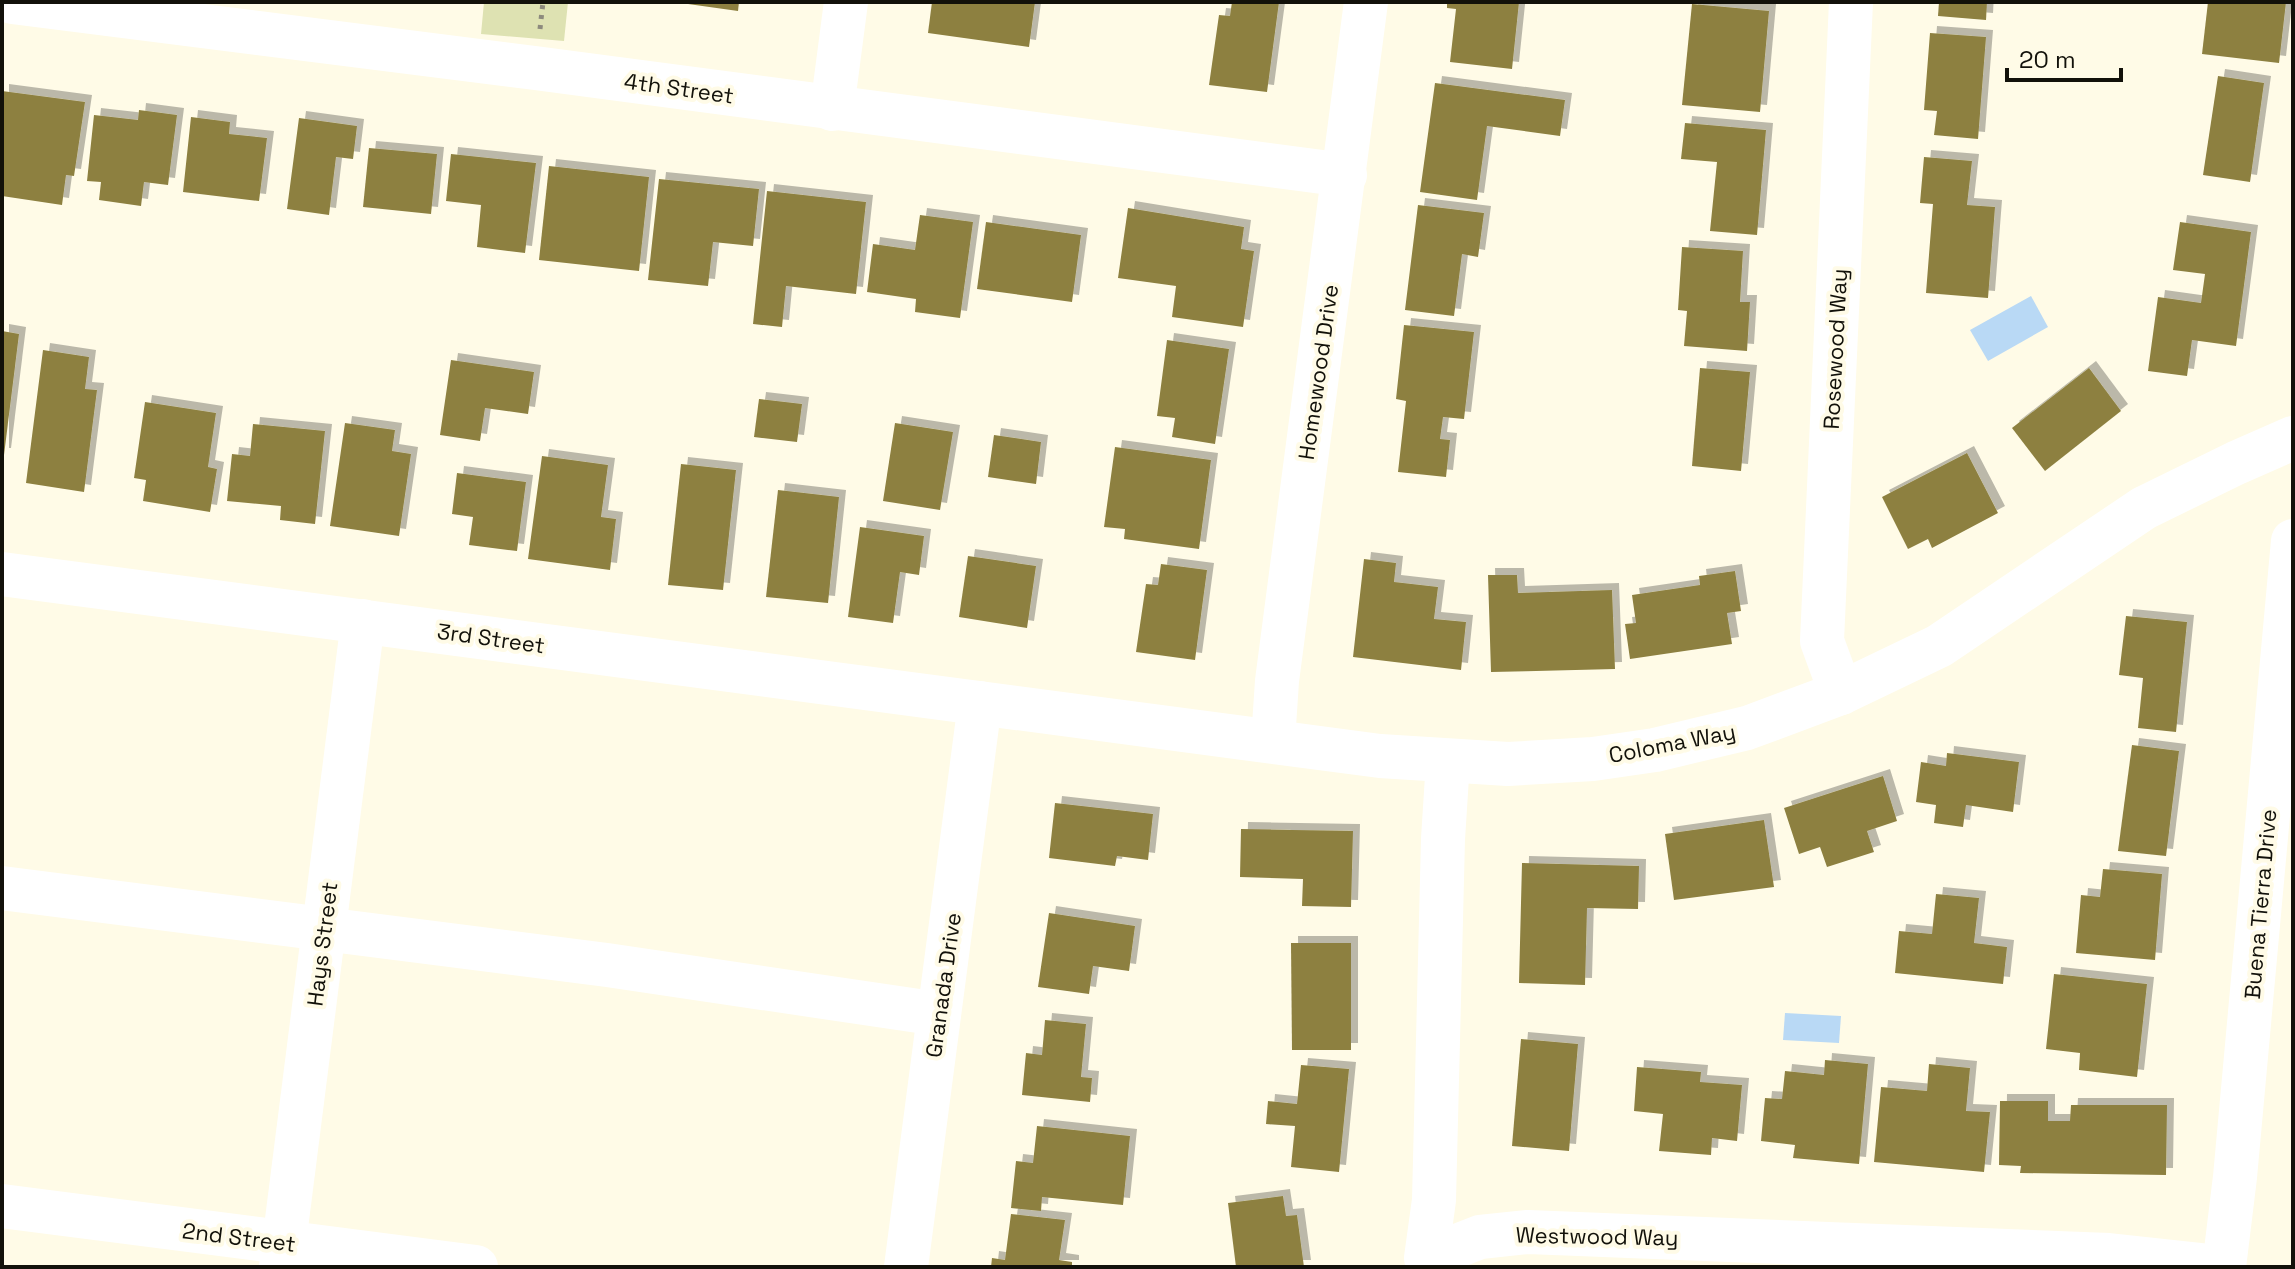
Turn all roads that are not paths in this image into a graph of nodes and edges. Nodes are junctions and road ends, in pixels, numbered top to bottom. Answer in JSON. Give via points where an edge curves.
{"nodes":[{"id":1,"x":12,"y":2,"type":"edge"},
{"id":2,"x":846,"y":2,"type":"edge"},
{"id":3,"x":1366,"y":2,"type":"edge"},
{"id":4,"x":1851,"y":2,"type":"edge"},
{"id":5,"x":832,"y":109,"type":"junction"},
{"id":6,"x":1345,"y":175,"type":"junction"},
{"id":7,"x":2293,"y":438,"type":"edge"},
{"id":8,"x":2293,"y":541,"type":"edge"},
{"id":9,"x":2,"y":574,"type":"edge"},
{"id":10,"x":363,"y":621,"type":"junction"},
{"id":11,"x":1841,"y":693,"type":"junction"},
{"id":12,"x":980,"y":703,"type":"junction"},
{"id":13,"x":1273,"y":741,"type":"junction"},
{"id":14,"x":1448,"y":761,"type":"junction"},
{"id":15,"x":2,"y":888,"type":"edge"},
{"id":16,"x":324,"y":929,"type":"junction"},
{"id":17,"x":939,"y":1014,"type":"junction"},
{"id":18,"x":2,"y":1206,"type":"edge"},
{"id":19,"x":283,"y":1255,"type":"edge"},
{"id":20,"x":476,"y":1267,"type":"edge"},
{"id":21,"x":906,"y":1267,"type":"edge"},
{"id":22,"x":2222,"y":1267,"type":"edge"}],
"edges":[{"from":1,"to":5,"type":"street","name":"4th Street"},
{"from":2,"to":5,"type":"street"},
{"from":3,"to":6,"type":"street","name":"Homewood Drive"},
{"from":4,"to":11,"type":"street","name":"Rosewood Way","via":[[1822,641]]},
{"from":5,"to":6,"type":"street","name":"4th Street"},
{"from":6,"to":13,"type":"street","name":"Homewood Drive"},
{"from":7,"to":11,"type":"street","name":"Coloma Way","via":[[2144,508],[1939,646]]},
{"from":8,"to":22,"type":"street","name":"Buena Tierra Drive","via":[[2237,1161]]},
{"from":9,"to":10,"type":"street","name":"3rd Street"},
{"from":10,"to":12,"type":"street","name":"3rd Street"},
{"from":10,"to":16,"type":"street","name":"Hays Street"},
{"from":11,"to":14,"type":"street","name":"Coloma Way","via":[[1747,728],[1655,750],[1508,764]]},
{"from":12,"to":13,"type":"street","name":"Coloma Way"},
{"from":12,"to":17,"type":"street","name":"Granada Drive"},
{"from":13,"to":14,"type":"street","name":"Coloma Way"},
{"from":14,"to":22,"type":"street","name":"Westwood Way","via":[[1434,1200],[1426,1258],[1480,1237],[1528,1232],[2109,1255]]},
{"from":15,"to":16,"type":"street"},
{"from":16,"to":17,"type":"street"},
{"from":16,"to":19,"type":"street","name":"Hays Street"},
{"from":17,"to":21,"type":"street","name":"Granada Drive"},
{"from":18,"to":19,"type":"street","name":"2nd Street"},
{"from":19,"to":20,"type":"street","name":"2nd Street"}]}
